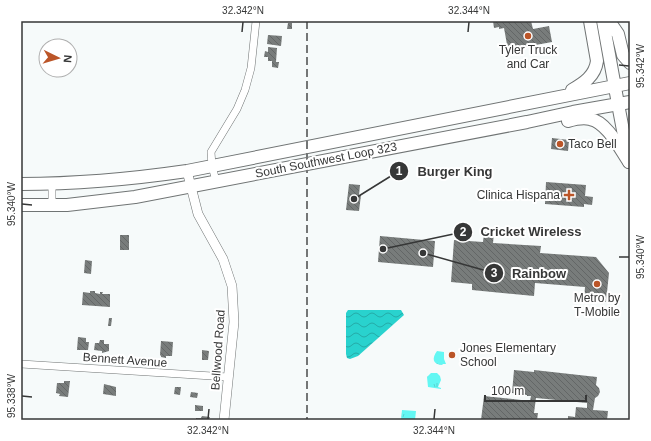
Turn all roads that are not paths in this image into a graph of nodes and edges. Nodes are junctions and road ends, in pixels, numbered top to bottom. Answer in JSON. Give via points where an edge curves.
{"nodes":[{"id":1,"x":256,"y":21,"type":"edge"},
{"id":2,"x":590,"y":21,"type":"edge"},
{"id":3,"x":603,"y":21,"type":"edge"},
{"id":4,"x":609,"y":21,"type":"edge"},
{"id":5,"x":630,"y":63,"type":"edge"},
{"id":6,"x":630,"y":83,"type":"edge"},
{"id":7,"x":614,"y":86,"type":"junction"},
{"id":8,"x":564,"y":95,"type":"junction"},
{"id":9,"x":624,"y":103,"type":"edge"},
{"id":10,"x":527,"y":122,"type":"junction"},
{"id":11,"x":630,"y":164,"type":"edge"},
{"id":12,"x":212,"y":166,"type":"junction"},
{"id":13,"x":187,"y":170,"type":"junction"},
{"id":14,"x":216,"y":181,"type":"junction"},
{"id":15,"x":21,"y":184,"type":"edge"},
{"id":16,"x":52,"y":184,"type":"junction"},
{"id":17,"x":190,"y":186,"type":"junction"},
{"id":18,"x":21,"y":205,"type":"edge"},
{"id":19,"x":52,"y":205,"type":"junction"},
{"id":20,"x":21,"y":364,"type":"edge"},
{"id":21,"x":228,"y":377,"type":"junction"},
{"id":22,"x":224,"y":420,"type":"edge"}],
"edges":[{"from":1,"to":12,"type":"street","via":[[248,79],[237,109],[213,148],[210,157]]},
{"from":2,"to":8,"type":"main road","via":[[596,67],[587,81]]},
{"from":3,"to":7,"type":"main road"},
{"from":4,"to":5,"type":"main road","via":[[618,34],[623,55]]},
{"from":6,"to":7,"type":"main road","name":"South Southwest Loop 323"},
{"from":7,"to":8,"type":"main road","name":"South Southwest Loop 323"},
{"from":7,"to":9,"type":"main road"},
{"from":8,"to":12,"type":"main road","name":"South Southwest Loop 323"},
{"from":9,"to":10,"type":"main road","name":"South Southwest Loop 323"},
{"from":9,"to":11,"type":"main road"},
{"from":10,"to":11,"type":"main road","via":[[544,125],[592,119],[608,131]]},
{"from":10,"to":14,"type":"main road","name":"South Southwest Loop 323"},
{"from":12,"to":13,"type":"main road","name":"South Southwest Loop 323"},
{"from":12,"to":14,"type":"street"},
{"from":13,"to":16,"type":"main road","name":"South Southwest Loop 323","via":[[124,179]]},
{"from":13,"to":17,"type":"street","name":"Bellwood Road"},
{"from":14,"to":17,"type":"main road","name":"South Southwest Loop 323"},
{"from":15,"to":16,"type":"main road","name":"South Southwest Loop 323"},
{"from":16,"to":19,"type":"street"},
{"from":17,"to":19,"type":"main road","name":"South Southwest Loop 323","via":[[135,197]]},
{"from":17,"to":21,"type":"street","name":"Bellwood Road","via":[[198,214],[223,259],[232,286],[234,312]]},
{"from":18,"to":19,"type":"main road","name":"South Southwest Loop 323"},
{"from":20,"to":21,"type":"street","name":"Bennett Avenue"},
{"from":21,"to":22,"type":"street","name":"Bellwood Road"}]}
